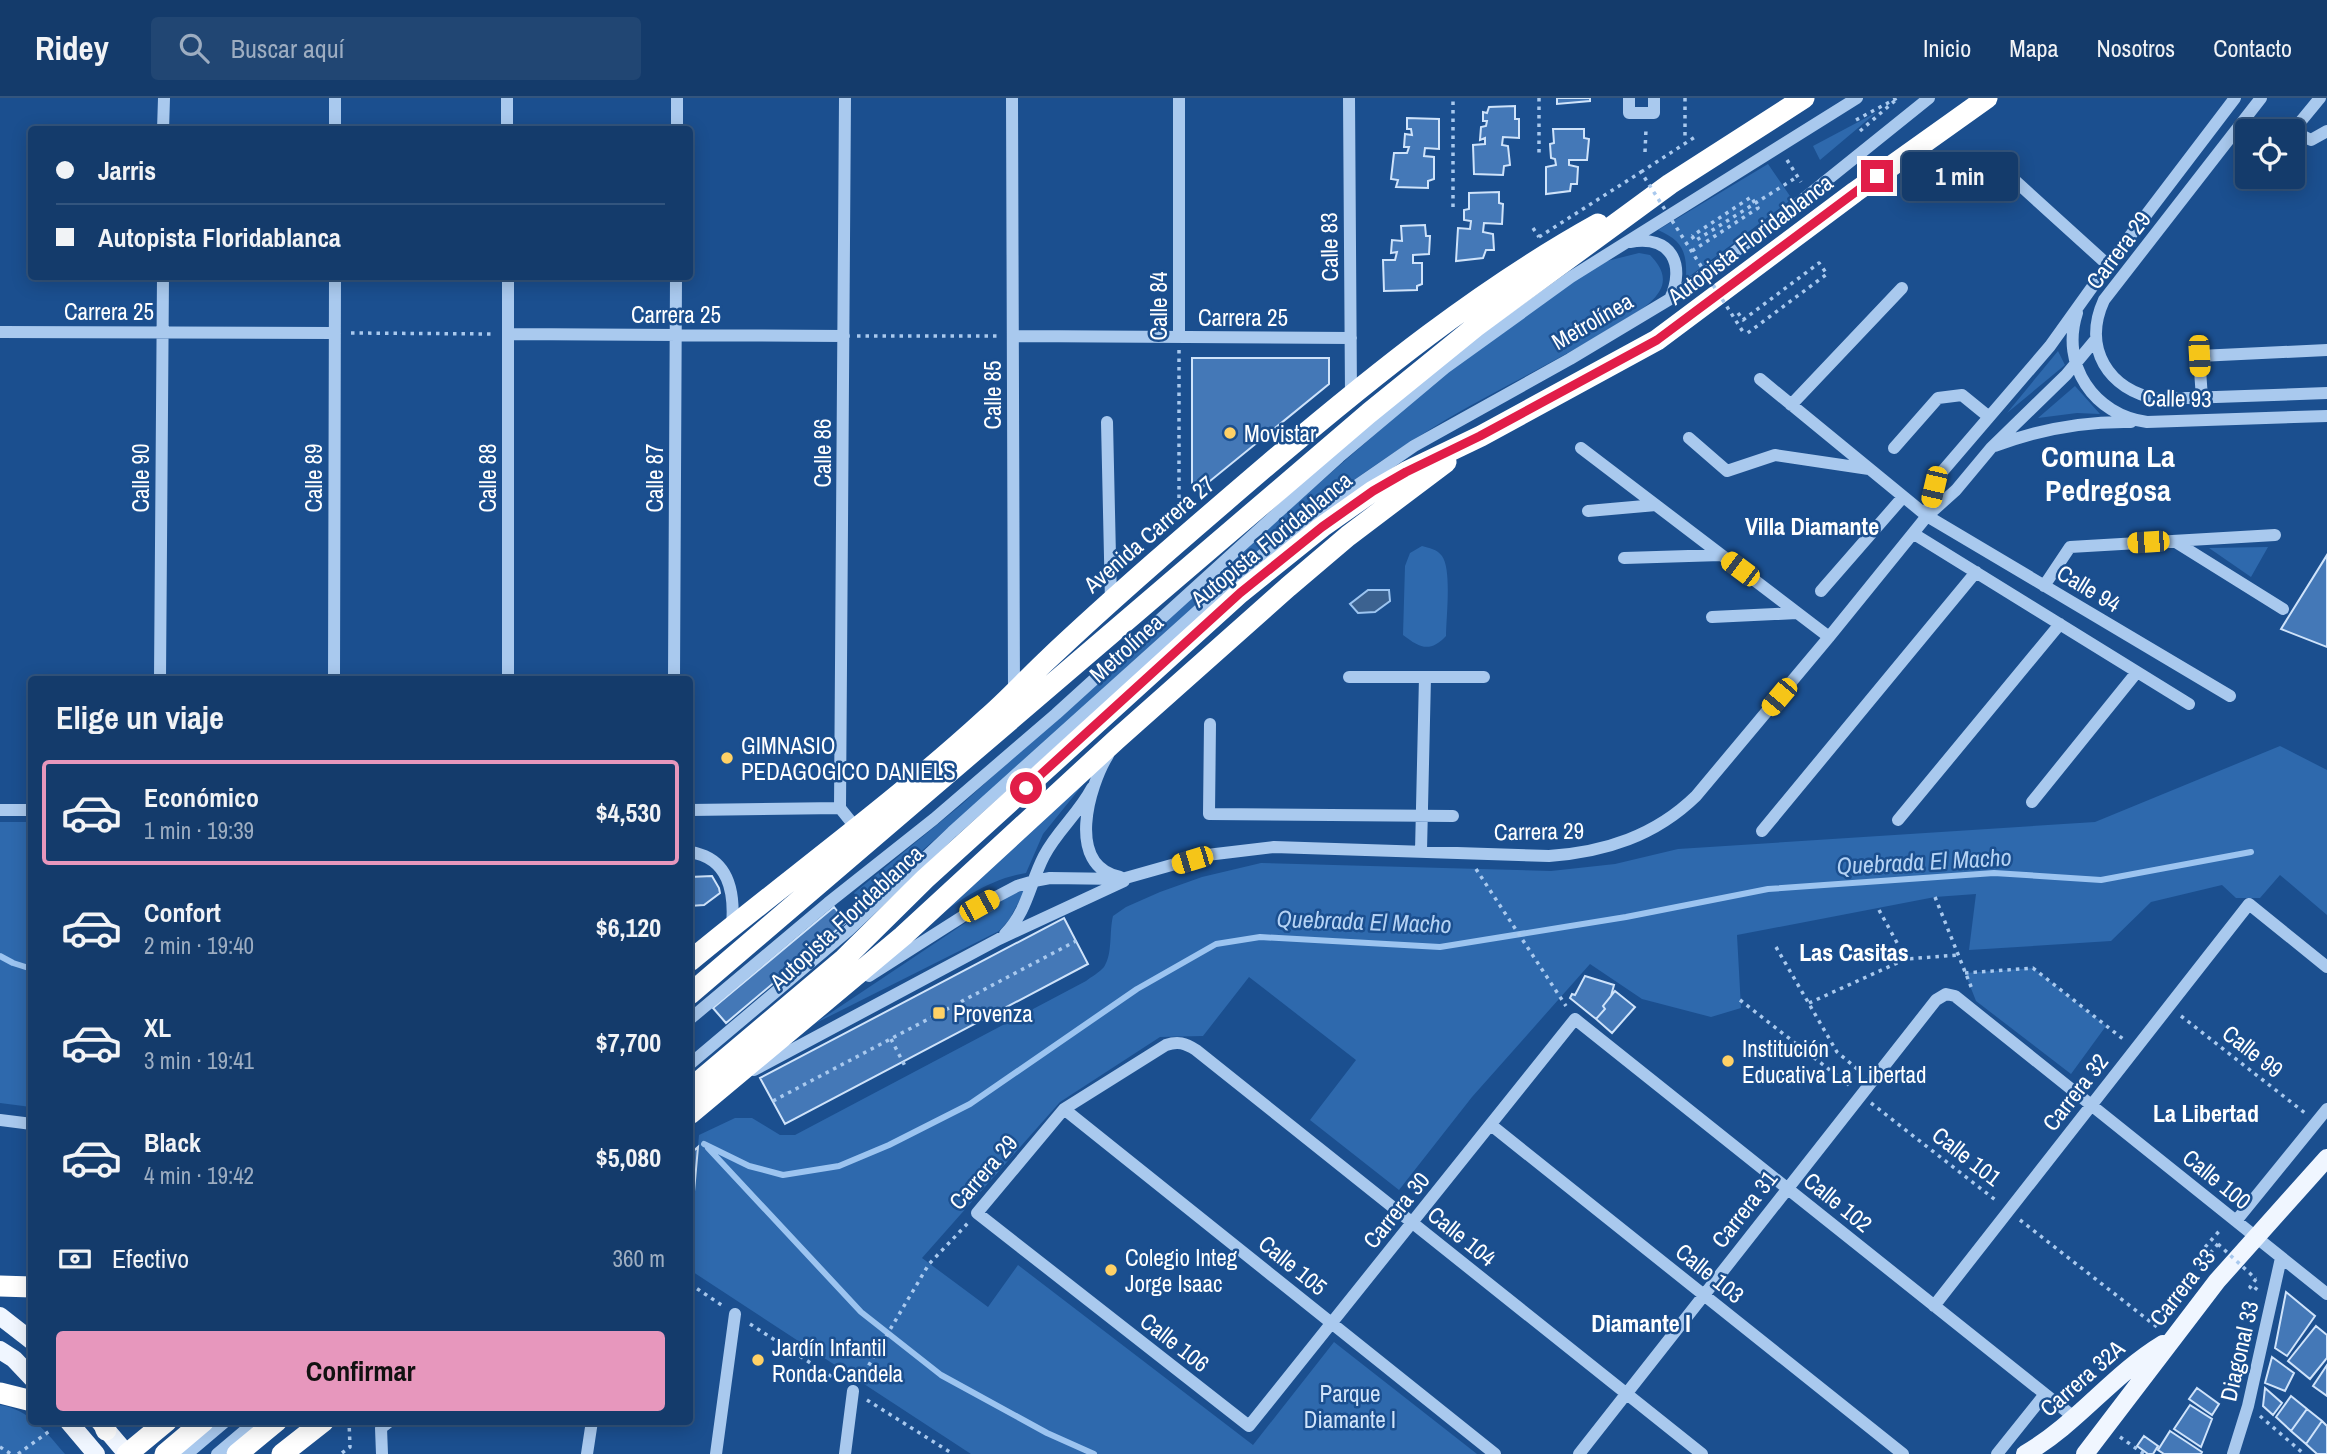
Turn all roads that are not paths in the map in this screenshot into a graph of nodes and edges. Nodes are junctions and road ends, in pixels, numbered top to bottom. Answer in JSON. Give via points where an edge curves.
{"nodes":[{"id":1,"x":164,"y":98,"type":"edge"},
{"id":2,"x":335,"y":98,"type":"edge"},
{"id":3,"x":508,"y":98,"type":"edge"},
{"id":4,"x":677,"y":98,"type":"edge"},
{"id":5,"x":845,"y":98,"type":"edge"},
{"id":6,"x":1012,"y":98,"type":"edge"},
{"id":7,"x":1179,"y":98,"type":"edge"},
{"id":8,"x":1349,"y":98,"type":"edge"},
{"id":9,"x":1629,"y":98,"type":"edge"},
{"id":10,"x":1654,"y":98,"type":"edge"},
{"id":11,"x":1804,"y":98,"type":"edge"},
{"id":12,"x":1857,"y":98,"type":"edge"},
{"id":13,"x":1929,"y":98,"type":"edge"},
{"id":14,"x":1987,"y":98,"type":"edge"},
{"id":15,"x":2235,"y":98,"type":"edge"},
{"id":16,"x":2261,"y":98,"type":"edge"},
{"id":17,"x":2320,"y":98,"type":"edge"},
{"id":18,"x":2303,"y":119,"type":"edge"},
{"id":19,"x":163,"y":126,"type":"edge"},
{"id":20,"x":335,"y":126,"type":"edge"},
{"id":21,"x":508,"y":126,"type":"edge"},
{"id":22,"x":677,"y":126,"type":"edge"},
{"id":23,"x":2327,"y":131,"type":"edge"},
{"id":24,"x":2305,"y":137,"type":"edge"},
{"id":25,"x":1989,"y":157,"type":"dead end"},
{"id":26,"x":1670,"y":184,"type":"junction"},
{"id":27,"x":1627,"y":243,"type":"junction"},
{"id":28,"x":2108,"y":265,"type":"junction"},
{"id":29,"x":163,"y":280,"type":"edge"},
{"id":30,"x":335,"y":280,"type":"edge"},
{"id":31,"x":508,"y":280,"type":"edge"},
{"id":32,"x":676,"y":280,"type":"edge"},
{"id":33,"x":1902,"y":288,"type":"dead end"},
{"id":34,"x":1670,"y":299,"type":"junction"},
{"id":35,"x":2083,"y":300,"type":"junction"},
{"id":36,"x":0,"y":332,"type":"edge"},
{"id":37,"x":162,"y":332,"type":"junction"},
{"id":38,"x":335,"y":333,"type":"junction"},
{"id":39,"x":508,"y":334,"type":"junction"},
{"id":40,"x":676,"y":335,"type":"junction"},
{"id":41,"x":844,"y":336,"type":"junction"},
{"id":42,"x":1013,"y":336,"type":"junction"},
{"id":43,"x":1179,"y":337,"type":"junction"},
{"id":44,"x":1351,"y":338,"type":"junction"},
{"id":45,"x":2096,"y":339,"type":"junction"},
{"id":46,"x":2327,"y":350,"type":"edge"},
{"id":47,"x":2076,"y":363,"type":"junction"},
{"id":48,"x":1760,"y":379,"type":"dead end"},
{"id":49,"x":2327,"y":393,"type":"edge"},
{"id":50,"x":1351,"y":395,"type":"junction"},
{"id":51,"x":2202,"y":398,"type":"junction"},
{"id":52,"x":1791,"y":405,"type":"junction"},
{"id":53,"x":1989,"y":416,"type":"junction"},
{"id":54,"x":2327,"y":416,"type":"edge"},
{"id":55,"x":1107,"y":422,"type":"dead end"},
{"id":56,"x":2147,"y":422,"type":"junction"},
{"id":57,"x":1480,"y":436,"type":"junction"},
{"id":58,"x":1689,"y":438,"type":"dead end"},
{"id":59,"x":1581,"y":448,"type":"dead end"},
{"id":60,"x":1894,"y":448,"type":"dead end"},
{"id":61,"x":1991,"y":448,"type":"junction"},
{"id":62,"x":1870,"y":469,"type":"junction"},
{"id":63,"x":1903,"y":497,"type":"junction"},
{"id":64,"x":1656,"y":505,"type":"junction"},
{"id":65,"x":1588,"y":511,"type":"dead end"},
{"id":66,"x":1927,"y":516,"type":"junction"},
{"id":67,"x":1914,"y":534,"type":"junction"},
{"id":68,"x":2275,"y":535,"type":"dead end"},
{"id":69,"x":2174,"y":541,"type":"junction"},
{"id":70,"x":1721,"y":555,"type":"junction"},
{"id":71,"x":1624,"y":558,"type":"dead end"},
{"id":72,"x":1976,"y":572,"type":"junction"},
{"id":73,"x":2044,"y":586,"type":"junction"},
{"id":74,"x":1821,"y":591,"type":"dead end"},
{"id":75,"x":1111,"y":603,"type":"junction"},
{"id":76,"x":2283,"y":608,"type":"dead end"},
{"id":77,"x":1797,"y":613,"type":"junction"},
{"id":78,"x":1712,"y":617,"type":"dead end"},
{"id":79,"x":2060,"y":624,"type":"junction"},
{"id":80,"x":1829,"y":637,"type":"junction"},
{"id":81,"x":2137,"y":672,"type":"junction"},
{"id":82,"x":160,"y":676,"type":"edge"},
{"id":83,"x":334,"y":676,"type":"edge"},
{"id":84,"x":508,"y":676,"type":"edge"},
{"id":85,"x":674,"y":676,"type":"edge"},
{"id":86,"x":1349,"y":677,"type":"dead end"},
{"id":87,"x":1425,"y":677,"type":"junction"},
{"id":88,"x":1484,"y":677,"type":"dead end"},
{"id":89,"x":1014,"y":693,"type":"junction"},
{"id":90,"x":2230,"y":696,"type":"dead end"},
{"id":91,"x":2189,"y":704,"type":"dead end"},
{"id":92,"x":1210,"y":724,"type":"dead end"},
{"id":93,"x":1117,"y":739,"type":"junction"},
{"id":94,"x":1092,"y":789,"type":"junction"},
{"id":95,"x":2032,"y":802,"type":"dead end"},
{"id":96,"x":840,"y":808,"type":"junction"},
{"id":97,"x":0,"y":810,"type":"edge"},
{"id":98,"x":28,"y":810,"type":"edge"},
{"id":99,"x":693,"y":810,"type":"edge"},
{"id":100,"x":1422,"y":816,"type":"junction"},
{"id":101,"x":1452,"y":816,"type":"dead end"},
{"id":102,"x":1898,"y":820,"type":"dead end"},
{"id":103,"x":856,"y":828,"type":"junction"},
{"id":104,"x":1762,"y":831,"type":"dead end"},
{"id":105,"x":1421,"y":851,"type":"junction"},
{"id":106,"x":693,"y":853,"type":"edge"},
{"id":107,"x":1134,"y":877,"type":"junction"},
{"id":108,"x":1034,"y":881,"type":"junction"},
{"id":109,"x":732,"y":926,"type":"junction"},
{"id":110,"x":999,"y":939,"type":"junction"},
{"id":111,"x":693,"y":958,"type":"edge"},
{"id":112,"x":2327,"y":968,"type":"edge"},
{"id":113,"x":693,"y":990,"type":"edge"},
{"id":114,"x":1946,"y":994,"type":"joint"},
{"id":115,"x":812,"y":1011,"type":"junction"},
{"id":116,"x":693,"y":1016,"type":"edge"},
{"id":117,"x":1575,"y":1019,"type":"joint"},
{"id":118,"x":1196,"y":1050,"type":"joint"},
{"id":119,"x":693,"y":1061,"type":"edge"},
{"id":120,"x":693,"y":1086,"type":"edge"},
{"id":121,"x":718,"y":1089,"type":"junction"},
{"id":122,"x":2091,"y":1105,"type":"junction"},
{"id":123,"x":1064,"y":1109,"type":"junction"},
{"id":124,"x":2327,"y":1110,"type":"edge"},
{"id":125,"x":693,"y":1111,"type":"edge"},
{"id":126,"x":0,"y":1120,"type":"edge"},
{"id":127,"x":28,"y":1124,"type":"edge"},
{"id":128,"x":1491,"y":1125,"type":"junction"},
{"id":129,"x":2327,"y":1158,"type":"edge"},
{"id":130,"x":1787,"y":1188,"type":"junction"},
{"id":131,"x":977,"y":1213,"type":"joint"},
{"id":132,"x":2236,"y":1221,"type":"junction"},
{"id":133,"x":1412,"y":1223,"type":"junction"},
{"id":134,"x":2256,"y":1236,"type":"junction"},
{"id":135,"x":2281,"y":1258,"type":"junction"},
{"id":136,"x":0,"y":1286,"type":"edge"},
{"id":137,"x":28,"y":1287,"type":"edge"},
{"id":138,"x":2327,"y":1294,"type":"edge"},
{"id":139,"x":1703,"y":1295,"type":"junction"},
{"id":140,"x":1934,"y":1306,"type":"junction"},
{"id":141,"x":735,"y":1314,"type":"road end"},
{"id":142,"x":0,"y":1316,"type":"edge"},
{"id":143,"x":1332,"y":1323,"type":"junction"},
{"id":144,"x":28,"y":1338,"type":"edge"},
{"id":145,"x":2172,"y":1339,"type":"junction"},
{"id":146,"x":0,"y":1350,"type":"edge"},
{"id":147,"x":28,"y":1374,"type":"edge"},
{"id":148,"x":853,"y":1391,"type":"road end"},
{"id":149,"x":0,"y":1393,"type":"edge"},
{"id":150,"x":1626,"y":1394,"type":"junction"},
{"id":151,"x":2045,"y":1395,"type":"junction"},
{"id":152,"x":28,"y":1400,"type":"edge"},
{"id":153,"x":2075,"y":1418,"type":"junction"},
{"id":154,"x":71,"y":1425,"type":"edge"},
{"id":155,"x":104,"y":1425,"type":"edge"},
{"id":156,"x":162,"y":1425,"type":"edge"},
{"id":157,"x":199,"y":1425,"type":"edge"},
{"id":158,"x":221,"y":1425,"type":"edge"},
{"id":159,"x":251,"y":1425,"type":"edge"},
{"id":160,"x":272,"y":1425,"type":"edge"},
{"id":161,"x":319,"y":1425,"type":"edge"},
{"id":162,"x":386,"y":1425,"type":"edge"},
{"id":163,"x":591,"y":1425,"type":"edge"},
{"id":164,"x":1249,"y":1426,"type":"joint"},
{"id":165,"x":93,"y":1450,"type":"edge"},
{"id":166,"x":127,"y":1454,"type":"edge"},
{"id":167,"x":164,"y":1454,"type":"edge"},
{"id":168,"x":187,"y":1454,"type":"edge"},
{"id":169,"x":217,"y":1454,"type":"edge"},
{"id":170,"x":237,"y":1454,"type":"edge"},
{"id":171,"x":282,"y":1454,"type":"edge"},
{"id":172,"x":382,"y":1454,"type":"edge"},
{"id":173,"x":587,"y":1454,"type":"edge"},
{"id":174,"x":716,"y":1454,"type":"edge"},
{"id":175,"x":845,"y":1454,"type":"edge"},
{"id":176,"x":1495,"y":1454,"type":"edge"},
{"id":177,"x":1579,"y":1454,"type":"edge"},
{"id":178,"x":1702,"y":1454,"type":"edge"},
{"id":179,"x":1903,"y":1454,"type":"edge"},
{"id":180,"x":1997,"y":1454,"type":"edge"},
{"id":181,"x":2025,"y":1454,"type":"edge"},
{"id":182,"x":2085,"y":1454,"type":"edge"},
{"id":183,"x":2233,"y":1454,"type":"edge"}],
"edges":[{"from":1,"to":19,"type":"street"},
{"from":2,"to":20,"type":"street"},
{"from":3,"to":21,"type":"street"},
{"from":4,"to":22,"type":"street"},
{"from":5,"to":41,"type":"street","name":"Calle 86"},
{"from":6,"to":42,"type":"street","name":"Calle 85"},
{"from":7,"to":43,"type":"street","name":"Calle 84"},
{"from":8,"to":44,"type":"street","name":"Calle 83"},
{"from":9,"to":10,"type":"street","via":[[1629,113],[1654,113]]},
{"from":11,"to":26,"type":"highway","name":"Autopista Floridablanca"},
{"from":12,"to":27,"type":"street","name":"Metrolínea"},
{"from":13,"to":34,"type":"street","name":"Metrolínea","via":[[1770,226]]},
{"from":14,"to":57,"type":"highway","name":"Autopista Floridablanca","via":[[1672,330]]},
{"from":15,"to":28,"type":"street","name":"Carrera 29"},
{"from":16,"to":45,"type":"street","name":"Carrera 29","via":[[2104,300]]},
{"from":17,"to":18,"type":"street"},
{"from":23,"to":24,"type":"street","via":[[2311,140]]},
{"from":25,"to":28,"type":"street"},
{"from":26,"to":50,"type":"highway","name":"Avenida Carrera 27","via":[[1503,279]]},
{"from":26,"to":113,"type":"highway","name":"Autopista Floridablanca","via":[[1475,327],[1369,413]]},
{"from":27,"to":34,"type":"street","via":[[1653,241],[1671,253],[1678,275]]},
{"from":27,"to":116,"type":"street","name":"Metrolínea","via":[[1519,312],[1381,420],[944,811]]},
{"from":28,"to":35,"type":"street","name":"Carrera 29"},
{"from":29,"to":37,"type":"street","name":"Calle 90"},
{"from":30,"to":38,"type":"street","name":"Calle 89"},
{"from":31,"to":39,"type":"street","name":"Calle 88"},
{"from":32,"to":40,"type":"street","name":"Calle 87"},
{"from":33,"to":52,"type":"street"},
{"from":34,"to":119,"type":"street","name":"Metrolínea","via":[[1414,446],[1298,526],[952,832],[849,930]]},
{"from":35,"to":47,"type":"street","name":"Calle 93","via":[[2073,331]]},
{"from":35,"to":53,"type":"street","name":"Carrera 29"},
{"from":36,"to":37,"type":"street","name":"Carrera 25"},
{"from":37,"to":38,"type":"street","name":"Carrera 25"},
{"from":37,"to":82,"type":"street","name":"Calle 90"},
{"from":38,"to":83,"type":"street","name":"Calle 89"},
{"from":39,"to":40,"type":"street","name":"Carrera 25"},
{"from":39,"to":84,"type":"street","name":"Calle 88"},
{"from":40,"to":41,"type":"street","name":"Carrera 25"},
{"from":40,"to":85,"type":"street","name":"Calle 87"},
{"from":41,"to":96,"type":"street","name":"Calle 86"},
{"from":42,"to":43,"type":"street","name":"Carrera 25"},
{"from":42,"to":89,"type":"street","name":"Calle 85"},
{"from":43,"to":44,"type":"street","name":"Carrera 25"},
{"from":44,"to":50,"type":"street","name":"Calle 83"},
{"from":45,"to":47,"type":"street","name":"Carrera 29"},
{"from":45,"to":51,"type":"street","name":"Calle 93","via":[[2107,369],[2130,390],[2158,398]]},
{"from":46,"to":51,"type":"street","via":[[2199,356]]},
{"from":47,"to":56,"type":"street","name":"Calle 93","via":[[2086,386],[2102,404]]},
{"from":47,"to":61,"type":"street","name":"Carrera 29"},
{"from":48,"to":52,"type":"street","name":"Calle 94"},
{"from":49,"to":51,"type":"street","name":"Calle 93"},
{"from":50,"to":75,"type":"highway","name":"Avenida Carrera 27"},
{"from":52,"to":62,"type":"street","name":"Calle 94"},
{"from":53,"to":60,"type":"street","via":[[1962,395],[1938,398]]},
{"from":53,"to":66,"type":"street","name":"Carrera 29","via":[[1941,473]]},
{"from":54,"to":56,"type":"street","name":"Calle 93"},
{"from":55,"to":75,"type":"street"},
{"from":56,"to":61,"type":"street","via":[[2064,425]]},
{"from":57,"to":93,"type":"highway","via":[[1322,558]]},
{"from":57,"to":120,"type":"highway","name":"Autopista Floridablanca","via":[[1373,491],[1264,573],[925,879],[854,950]]},
{"from":58,"to":62,"type":"street","via":[[1727,471],[1775,454]]},
{"from":59,"to":64,"type":"street"},
{"from":61,"to":66,"type":"street","name":"Carrera 29"},
{"from":62,"to":63,"type":"street","name":"Calle 94"},
{"from":63,"to":66,"type":"street","name":"Calle 94"},
{"from":63,"to":74,"type":"street"},
{"from":64,"to":65,"type":"street"},
{"from":64,"to":70,"type":"street"},
{"from":66,"to":67,"type":"street","name":"Carrera 29"},
{"from":66,"to":73,"type":"street","name":"Calle 94"},
{"from":67,"to":72,"type":"street"},
{"from":67,"to":80,"type":"street","name":"Carrera 29"},
{"from":68,"to":69,"type":"street"},
{"from":69,"to":73,"type":"street","via":[[2070,547]]},
{"from":69,"to":76,"type":"street"},
{"from":70,"to":71,"type":"street"},
{"from":70,"to":77,"type":"street"},
{"from":72,"to":79,"type":"street"},
{"from":72,"to":104,"type":"street"},
{"from":73,"to":90,"type":"street","name":"Calle 94"},
{"from":75,"to":89,"type":"highway","name":"Avenida Carrera 27"},
{"from":77,"to":78,"type":"street"},
{"from":77,"to":80,"type":"street"},
{"from":79,"to":81,"type":"street"},
{"from":79,"to":102,"type":"street"},
{"from":80,"to":105,"type":"street","name":"Carrera 29","via":[[1696,796],[1662,824],[1617,845],[1574,854]]},
{"from":81,"to":91,"type":"street"},
{"from":81,"to":95,"type":"street"},
{"from":86,"to":87,"type":"street"},
{"from":87,"to":88,"type":"street"},
{"from":87,"to":100,"type":"street"},
{"from":89,"to":103,"type":"highway","name":"Avenida Carrera 27"},
{"from":92,"to":100,"type":"street","via":[[1209,814]]},
{"from":93,"to":94,"type":"street"},
{"from":93,"to":115,"type":"highway","via":[[903,936]]},
{"from":94,"to":107,"type":"street","via":[[1086,826],[1096,862],[1111,875]]},
{"from":94,"to":108,"type":"street","via":[[1049,847]]},
{"from":96,"to":99,"type":"street"},
{"from":96,"to":103,"type":"street"},
{"from":97,"to":98,"type":"street"},
{"from":100,"to":101,"type":"street"},
{"from":100,"to":105,"type":"street"},
{"from":103,"to":109,"type":"highway","name":"Avenida Carrera 27"},
{"from":105,"to":107,"type":"street","name":"Carrera 29","via":[[1259,847],[1207,855]]},
{"from":106,"to":109,"type":"street","via":[[711,859],[724,873],[732,899]]},
{"from":107,"to":108,"type":"street","name":"Carrera 29"},
{"from":107,"to":110,"type":"street"},
{"from":108,"to":110,"type":"street","via":[[1022,913]]},
{"from":108,"to":115,"type":"street","name":"Carrera 29","via":[[979,906]]},
{"from":109,"to":111,"type":"highway","name":"Avenida Carrera 27"},
{"from":110,"to":121,"type":"street"},
{"from":112,"to":122,"type":"street","name":"Carrera 32","via":[[2249,904]]},
{"from":114,"to":122,"type":"street","name":"Calle 100","via":[[1955,996]]},
{"from":114,"to":130,"type":"street","name":"Carrera 31","via":[[1936,1000]]},
{"from":115,"to":121,"type":"highway"},
{"from":117,"to":128,"type":"street","name":"Carrera 30"},
{"from":117,"to":130,"type":"street","name":"Calle 102"},
{"from":118,"to":123,"type":"street","name":"Carrera 29","via":[[1176,1042],[1166,1045]]},
{"from":118,"to":133,"type":"street","name":"Calle 104"},
{"from":121,"to":125,"type":"highway"},
{"from":122,"to":132,"type":"street","name":"Calle 100"},
{"from":122,"to":140,"type":"street","name":"Carrera 32"},
{"from":123,"to":131,"type":"street","name":"Carrera 29"},
{"from":123,"to":143,"type":"street","name":"Calle 105"},
{"from":124,"to":132,"type":"street"},
{"from":126,"to":127,"type":"street"},
{"from":128,"to":133,"type":"street","name":"Carrera 30"},
{"from":128,"to":139,"type":"street","name":"Calle 103"},
{"from":129,"to":134,"type":"main road","name":"Carrera 33"},
{"from":130,"to":139,"type":"street","name":"Carrera 31"},
{"from":130,"to":140,"type":"street","name":"Calle 102"},
{"from":131,"to":164,"type":"street","name":"Calle 106"},
{"from":132,"to":134,"type":"street","name":"Calle 100"},
{"from":133,"to":143,"type":"street","name":"Carrera 30"},
{"from":133,"to":150,"type":"street","name":"Calle 104"},
{"from":134,"to":135,"type":"street","name":"Calle 100"},
{"from":134,"to":145,"type":"main road","name":"Carrera 33"},
{"from":135,"to":138,"type":"street","name":"Calle 100"},
{"from":135,"to":183,"type":"street","name":"Diagonal 33"},
{"from":136,"to":137,"type":"highway"},
{"from":139,"to":150,"type":"street","name":"Carrera 31"},
{"from":139,"to":179,"type":"street","name":"Calle 103"},
{"from":140,"to":151,"type":"street","name":"Calle 102"},
{"from":141,"to":174,"type":"street"},
{"from":142,"to":144,"type":"main road"},
{"from":143,"to":164,"type":"street","name":"Carrera 30"},
{"from":143,"to":176,"type":"street","name":"Calle 105"},
{"from":145,"to":153,"type":"main road","name":"Carrera 32A","via":[[2120,1373]]},
{"from":145,"to":182,"type":"main road","name":"Carrera 33"},
{"from":146,"to":147,"type":"main road"},
{"from":148,"to":175,"type":"street"},
{"from":149,"to":152,"type":"highway"},
{"from":150,"to":177,"type":"street","name":"Carrera 31"},
{"from":150,"to":178,"type":"street","name":"Calle 104"},
{"from":151,"to":153,"type":"street","name":"Calle 102"},
{"from":151,"to":180,"type":"street","name":"Carrera 32A"},
{"from":153,"to":181,"type":"main road","name":"Carrera 32A"},
{"from":154,"to":165,"type":"main road"},
{"from":155,"to":166,"type":"main road"},
{"from":156,"to":166,"type":"highway"},
{"from":157,"to":167,"type":"highway"},
{"from":158,"to":168,"type":"street"},
{"from":159,"to":169,"type":"street"},
{"from":160,"to":170,"type":"highway"},
{"from":161,"to":171,"type":"highway"},
{"from":162,"to":172,"type":"street","via":[[381,1429]]},
{"from":163,"to":173,"type":"street"}]}
